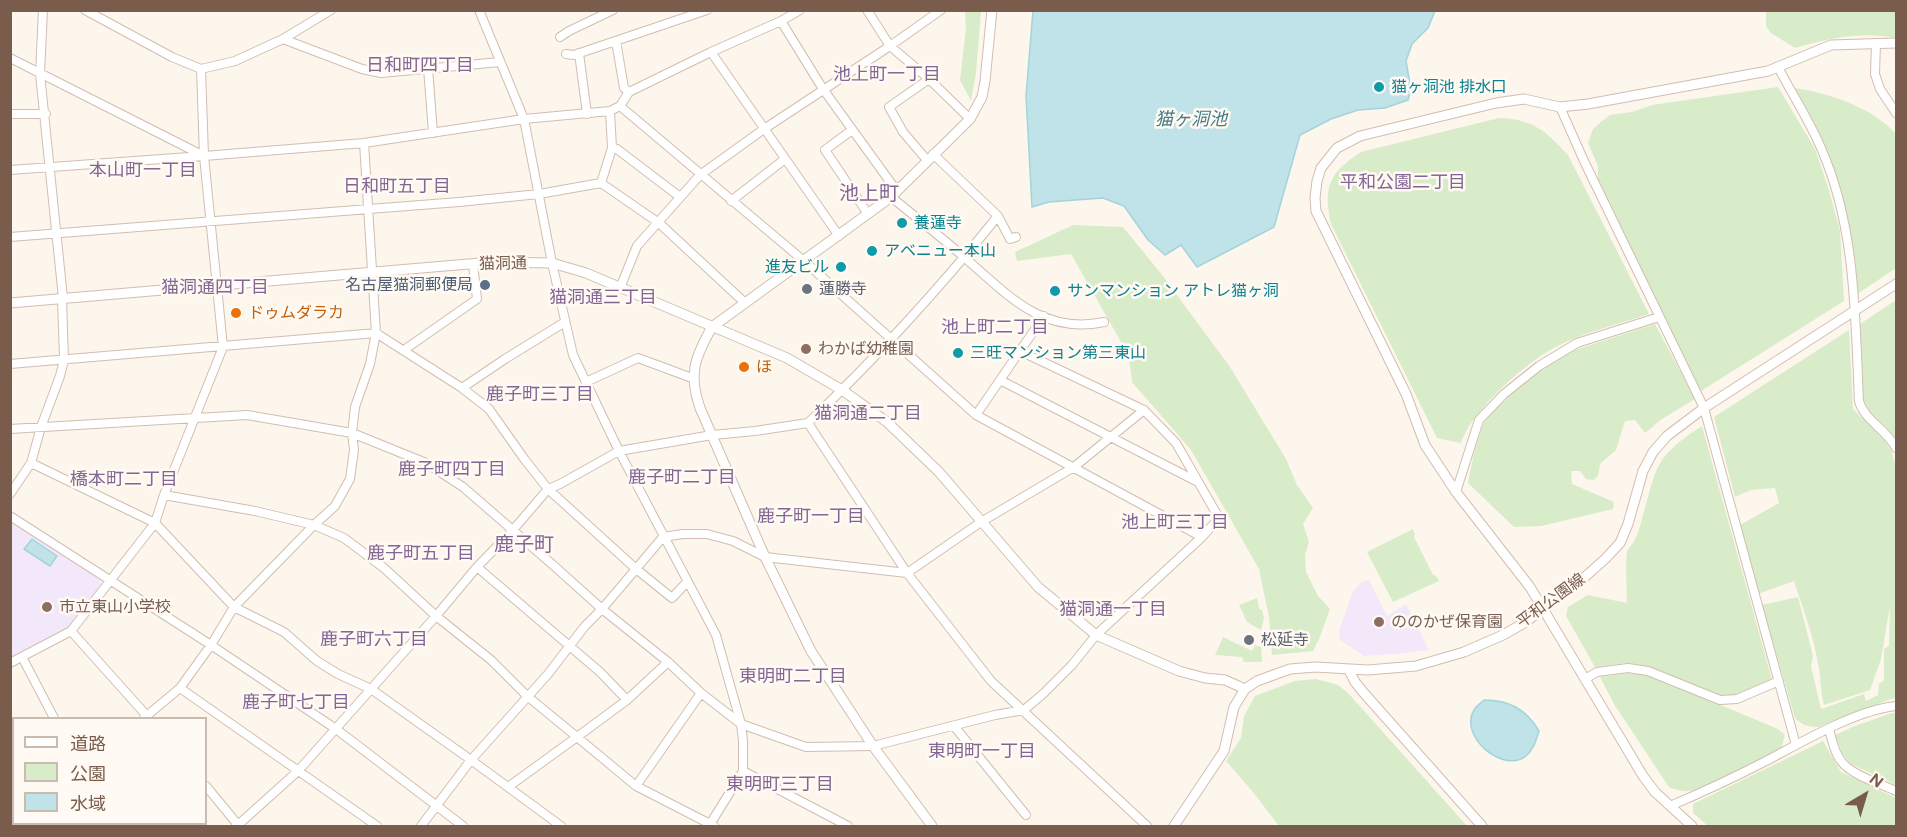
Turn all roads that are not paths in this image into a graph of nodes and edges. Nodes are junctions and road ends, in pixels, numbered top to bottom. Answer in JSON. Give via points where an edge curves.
{"nodes":[{"id":1,"x":43,"y":10,"type":"edge"},
{"id":2,"x":85,"y":10,"type":"edge"},
{"id":3,"x":331,"y":10,"type":"edge"},
{"id":4,"x":479,"y":10,"type":"edge"},
{"id":5,"x":613,"y":10,"type":"edge"},
{"id":6,"x":707,"y":10,"type":"edge"},
{"id":7,"x":800,"y":10,"type":"edge"},
{"id":8,"x":867,"y":10,"type":"edge"},
{"id":9,"x":940,"y":10,"type":"edge"},
{"id":10,"x":992,"y":10,"type":"edge"},
{"id":11,"x":785,"y":16,"type":"edge"},
{"id":12,"x":560,"y":37,"type":"dead end"},
{"id":13,"x":283,"y":39,"type":"junction"},
{"id":14,"x":616,"y":41,"type":"junction"},
{"id":15,"x":1876,"y":43,"type":"junction"},
{"id":16,"x":1896,"y":43,"type":"edge"},
{"id":17,"x":890,"y":46,"type":"junction"},
{"id":18,"x":711,"y":52,"type":"junction"},
{"id":19,"x":579,"y":53,"type":"junction"},
{"id":20,"x":566,"y":54,"type":"dead end"},
{"id":21,"x":10,"y":58,"type":"edge"},
{"id":22,"x":500,"y":62,"type":"junction"},
{"id":23,"x":1778,"y":67,"type":"junction"},
{"id":24,"x":428,"y":68,"type":"junction"},
{"id":25,"x":201,"y":69,"type":"junction"},
{"id":26,"x":40,"y":74,"type":"junction"},
{"id":27,"x":929,"y":80,"type":"junction"},
{"id":28,"x":823,"y":89,"type":"junction"},
{"id":29,"x":628,"y":93,"type":"junction"},
{"id":30,"x":620,"y":106,"type":"junction"},
{"id":31,"x":1560,"y":107,"type":"junction"},
{"id":32,"x":610,"y":111,"type":"junction"},
{"id":33,"x":1896,"y":113,"type":"edge"},
{"id":34,"x":10,"y":114,"type":"edge"},
{"id":35,"x":46,"y":114,"type":"junction"},
{"id":36,"x":587,"y":114,"type":"junction"},
{"id":37,"x":524,"y":119,"type":"junction"},
{"id":38,"x":969,"y":119,"type":"junction"},
{"id":39,"x":764,"y":129,"type":"junction"},
{"id":40,"x":852,"y":130,"type":"junction"},
{"id":41,"x":434,"y":133,"type":"junction"},
{"id":42,"x":364,"y":143,"type":"junction"},
{"id":43,"x":612,"y":148,"type":"junction"},
{"id":44,"x":204,"y":156,"type":"junction"},
{"id":45,"x":930,"y":157,"type":"junction"},
{"id":46,"x":785,"y":159,"type":"junction"},
{"id":47,"x":51,"y":168,"type":"junction"},
{"id":48,"x":10,"y":170,"type":"edge"},
{"id":49,"x":700,"y":175,"type":"junction"},
{"id":50,"x":601,"y":183,"type":"junction"},
{"id":51,"x":893,"y":193,"type":"junction"},
{"id":52,"x":539,"y":194,"type":"junction"},
{"id":53,"x":680,"y":197,"type":"junction"},
{"id":54,"x":731,"y":201,"type":"junction"},
{"id":55,"x":368,"y":208,"type":"junction"},
{"id":56,"x":868,"y":214,"type":"junction"},
{"id":57,"x":998,"y":216,"type":"junction"},
{"id":58,"x":210,"y":222,"type":"junction"},
{"id":59,"x":659,"y":223,"type":"junction"},
{"id":60,"x":56,"y":233,"type":"junction"},
{"id":61,"x":839,"y":236,"type":"junction"},
{"id":62,"x":10,"y":237,"type":"edge"},
{"id":63,"x":1016,"y":237,"type":"dead end"},
{"id":64,"x":964,"y":258,"type":"junction"},
{"id":65,"x":804,"y":261,"type":"junction"},
{"id":66,"x":552,"y":263,"type":"junction"},
{"id":67,"x":473,"y":264,"type":"junction"},
{"id":68,"x":373,"y":272,"type":"junction"},
{"id":69,"x":216,"y":285,"type":"junction"},
{"id":70,"x":1896,"y":285,"type":"edge"},
{"id":71,"x":620,"y":288,"type":"junction"},
{"id":72,"x":63,"y":298,"type":"junction"},
{"id":73,"x":744,"y":302,"type":"junction"},
{"id":74,"x":10,"y":303,"type":"edge"},
{"id":75,"x":1855,"y":312,"type":"junction"},
{"id":76,"x":1044,"y":316,"type":"junction"},
{"id":77,"x":1659,"y":317,"type":"junction"},
{"id":78,"x":565,"y":322,"type":"junction"},
{"id":79,"x":1104,"y":322,"type":"dead end"},
{"id":80,"x":712,"y":327,"type":"junction"},
{"id":81,"x":376,"y":333,"type":"junction"},
{"id":82,"x":890,"y":339,"type":"junction"},
{"id":83,"x":223,"y":347,"type":"junction"},
{"id":84,"x":404,"y":350,"type":"junction"},
{"id":85,"x":1020,"y":351,"type":"junction"},
{"id":86,"x":64,"y":360,"type":"junction"},
{"id":87,"x":10,"y":364,"type":"edge"},
{"id":88,"x":692,"y":378,"type":"junction"},
{"id":89,"x":1000,"y":380,"type":"junction"},
{"id":90,"x":586,"y":382,"type":"junction"},
{"id":91,"x":462,"y":387,"type":"junction"},
{"id":92,"x":842,"y":390,"type":"junction"},
{"id":93,"x":1704,"y":408,"type":"junction"},
{"id":94,"x":1144,"y":411,"type":"junction"},
{"id":95,"x":976,"y":415,"type":"junction"},
{"id":96,"x":195,"y":419,"type":"junction"},
{"id":97,"x":808,"y":423,"type":"junction"},
{"id":98,"x":41,"y":427,"type":"junction"},
{"id":99,"x":10,"y":429,"type":"edge"},
{"id":100,"x":352,"y":433,"type":"junction"},
{"id":101,"x":712,"y":435,"type":"junction"},
{"id":102,"x":1110,"y":437,"type":"junction"},
{"id":103,"x":1896,"y":448,"type":"edge"},
{"id":104,"x":619,"y":451,"type":"junction"},
{"id":105,"x":31,"y":463,"type":"junction"},
{"id":106,"x":1074,"y":467,"type":"junction"},
{"id":107,"x":1198,"y":481,"type":"junction"},
{"id":108,"x":548,"y":489,"type":"junction"},
{"id":109,"x":1456,"y":492,"type":"junction"},
{"id":110,"x":10,"y":494,"type":"edge"},
{"id":111,"x":164,"y":495,"type":"junction"},
{"id":112,"x":10,"y":516,"type":"edge"},
{"id":113,"x":981,"y":522,"type":"junction"},
{"id":114,"x":155,"y":523,"type":"junction"},
{"id":115,"x":314,"y":525,"type":"junction"},
{"id":116,"x":513,"y":530,"type":"junction"},
{"id":117,"x":663,"y":537,"type":"junction"},
{"id":118,"x":1202,"y":537,"type":"junction"},
{"id":119,"x":765,"y":557,"type":"junction"},
{"id":120,"x":477,"y":567,"type":"junction"},
{"id":121,"x":635,"y":568,"type":"junction"},
{"id":122,"x":907,"y":573,"type":"junction"},
{"id":123,"x":112,"y":580,"type":"junction"},
{"id":124,"x":687,"y":582,"type":"junction"},
{"id":125,"x":234,"y":607,"type":"junction"},
{"id":126,"x":602,"y":609,"type":"junction"},
{"id":127,"x":1544,"y":609,"type":"junction"},
{"id":128,"x":436,"y":616,"type":"junction"},
{"id":129,"x":71,"y":631,"type":"junction"},
{"id":130,"x":1096,"y":635,"type":"junction"},
{"id":131,"x":211,"y":645,"type":"junction"},
{"id":132,"x":569,"y":646,"type":"junction"},
{"id":133,"x":22,"y":657,"type":"junction"},
{"id":134,"x":668,"y":662,"type":"junction"},
{"id":135,"x":10,"y":663,"type":"edge"},
{"id":136,"x":1349,"y":670,"type":"junction"},
{"id":137,"x":1585,"y":679,"type":"junction"},
{"id":138,"x":1779,"y":681,"type":"junction"},
{"id":139,"x":180,"y":688,"type":"junction"},
{"id":140,"x":1245,"y":688,"type":"junction"},
{"id":141,"x":371,"y":689,"type":"junction"},
{"id":142,"x":700,"y":693,"type":"junction"},
{"id":143,"x":527,"y":696,"type":"junction"},
{"id":144,"x":627,"y":700,"type":"junction"},
{"id":145,"x":1896,"y":706,"type":"edge"},
{"id":146,"x":1024,"y":710,"type":"junction"},
{"id":147,"x":53,"y":717,"type":"edge"},
{"id":148,"x":146,"y":717,"type":"edge"},
{"id":149,"x":148,"y":717,"type":"edge"},
{"id":150,"x":741,"y":724,"type":"junction"},
{"id":151,"x":954,"y":726,"type":"junction"},
{"id":152,"x":336,"y":729,"type":"junction"},
{"id":153,"x":1829,"y":729,"type":"junction"},
{"id":154,"x":577,"y":737,"type":"junction"},
{"id":155,"x":1796,"y":745,"type":"junction"},
{"id":156,"x":873,"y":746,"type":"junction"},
{"id":157,"x":471,"y":760,"type":"junction"},
{"id":158,"x":298,"y":771,"type":"junction"},
{"id":159,"x":743,"y":771,"type":"junction"},
{"id":160,"x":636,"y":786,"type":"junction"},
{"id":161,"x":207,"y":787,"type":"edge"},
{"id":162,"x":508,"y":787,"type":"junction"},
{"id":163,"x":1896,"y":791,"type":"edge"},
{"id":164,"x":1670,"y":806,"type":"junction"},
{"id":165,"x":437,"y":807,"type":"junction"},
{"id":166,"x":1026,"y":815,"type":"dead end"},
{"id":167,"x":238,"y":826,"type":"edge"},
{"id":168,"x":377,"y":826,"type":"edge"},
{"id":169,"x":421,"y":826,"type":"edge"},
{"id":170,"x":463,"y":826,"type":"edge"},
{"id":171,"x":561,"y":826,"type":"edge"},
{"id":172,"x":711,"y":826,"type":"edge"},
{"id":173,"x":848,"y":826,"type":"edge"},
{"id":174,"x":932,"y":826,"type":"edge"},
{"id":175,"x":1147,"y":826,"type":"edge"},
{"id":176,"x":1174,"y":826,"type":"edge"},
{"id":177,"x":1482,"y":826,"type":"edge"},
{"id":178,"x":1692,"y":826,"type":"edge"}],
"edges":[{"from":1,"to":26,"type":"street"},
{"from":2,"to":25,"type":"street"},
{"from":3,"to":13,"type":"street"},
{"from":4,"to":22,"type":"street"},
{"from":5,"to":12,"type":"street"},
{"from":6,"to":14,"type":"street"},
{"from":7,"to":11,"type":"street"},
{"from":8,"to":17,"type":"street"},
{"from":9,"to":17,"type":"street"},
{"from":10,"to":38,"type":"street","via":[[982,97]]},
{"from":11,"to":18,"type":"street"},
{"from":11,"to":28,"type":"street"},
{"from":13,"to":24,"type":"street","via":[[381,73]]},
{"from":13,"to":25,"type":"street","via":[[235,62]]},
{"from":14,"to":19,"type":"street"},
{"from":14,"to":29,"type":"street"},
{"from":15,"to":16,"type":"street"},
{"from":15,"to":23,"type":"street","via":[[1832,45]]},
{"from":15,"to":33,"type":"street","via":[[1875,74]]},
{"from":17,"to":27,"type":"street"},
{"from":17,"to":28,"type":"street"},
{"from":18,"to":29,"type":"street"},
{"from":18,"to":39,"type":"street"},
{"from":19,"to":20,"type":"street"},
{"from":19,"to":36,"type":"street"},
{"from":21,"to":26,"type":"street"},
{"from":22,"to":24,"type":"street"},
{"from":22,"to":37,"type":"street"},
{"from":23,"to":31,"type":"street","via":[[1738,78]]},
{"from":23,"to":75,"type":"street","via":[[1822,149],[1835,186],[1847,232]]},
{"from":24,"to":41,"type":"street"},
{"from":25,"to":44,"type":"street"},
{"from":26,"to":35,"type":"street"},
{"from":26,"to":44,"type":"street"},
{"from":27,"to":38,"type":"street"},
{"from":27,"to":45,"type":"street","via":[[888,107],[903,132]]},
{"from":28,"to":39,"type":"street"},
{"from":28,"to":40,"type":"street"},
{"from":29,"to":30,"type":"street"},
{"from":30,"to":32,"type":"street"},
{"from":30,"to":49,"type":"street"},
{"from":31,"to":77,"type":"street"},
{"from":31,"to":109,"type":"street","via":[[1524,99],[1360,135],[1337,148],[1321,168],[1317,181],[1316,211],[1321,223],[1406,394],[1425,445]]},
{"from":32,"to":36,"type":"street"},
{"from":32,"to":43,"type":"street"},
{"from":34,"to":35,"type":"street"},
{"from":35,"to":47,"type":"street"},
{"from":36,"to":37,"type":"street"},
{"from":37,"to":41,"type":"street"},
{"from":37,"to":52,"type":"street"},
{"from":38,"to":45,"type":"street"},
{"from":39,"to":46,"type":"street"},
{"from":39,"to":49,"type":"street"},
{"from":40,"to":51,"type":"street"},
{"from":40,"to":56,"type":"street","via":[[825,150]]},
{"from":41,"to":42,"type":"street"},
{"from":42,"to":44,"type":"street"},
{"from":42,"to":55,"type":"street"},
{"from":43,"to":50,"type":"street"},
{"from":43,"to":53,"type":"street"},
{"from":44,"to":47,"type":"street"},
{"from":44,"to":58,"type":"street"},
{"from":45,"to":51,"type":"street"},
{"from":45,"to":57,"type":"street"},
{"from":46,"to":54,"type":"street"},
{"from":46,"to":61,"type":"street"},
{"from":47,"to":48,"type":"street"},
{"from":47,"to":60,"type":"street"},
{"from":49,"to":53,"type":"street"},
{"from":49,"to":54,"type":"street"},
{"from":50,"to":52,"type":"street"},
{"from":50,"to":59,"type":"street"},
{"from":51,"to":56,"type":"street"},
{"from":51,"to":64,"type":"street"},
{"from":52,"to":55,"type":"street"},
{"from":52,"to":66,"type":"street"},
{"from":53,"to":59,"type":"street"},
{"from":54,"to":65,"type":"street"},
{"from":55,"to":58,"type":"street"},
{"from":55,"to":68,"type":"street"},
{"from":56,"to":61,"type":"street"},
{"from":57,"to":63,"type":"street","via":[[1010,239]]},
{"from":57,"to":64,"type":"street"},
{"from":58,"to":60,"type":"street"},
{"from":58,"to":69,"type":"street"},
{"from":59,"to":71,"type":"street","via":[[637,246]]},
{"from":59,"to":73,"type":"street"},
{"from":60,"to":62,"type":"street"},
{"from":60,"to":72,"type":"street"},
{"from":61,"to":65,"type":"street"},
{"from":64,"to":76,"type":"street","via":[[1018,305]]},
{"from":64,"to":82,"type":"street"},
{"from":65,"to":73,"type":"street"},
{"from":65,"to":82,"type":"street"},
{"from":66,"to":67,"type":"street","name":"猫洞通"},
{"from":66,"to":71,"type":"street","name":"猫洞通"},
{"from":66,"to":78,"type":"street"},
{"from":67,"to":68,"type":"street","name":"猫洞通"},
{"from":67,"to":84,"type":"street","via":[[477,299]]},
{"from":68,"to":69,"type":"street","name":"猫洞通"},
{"from":68,"to":81,"type":"street"},
{"from":69,"to":72,"type":"street","name":"猫洞通"},
{"from":69,"to":83,"type":"street"},
{"from":70,"to":75,"type":"street","name":"平和公園線"},
{"from":71,"to":80,"type":"street","name":"猫洞通"},
{"from":72,"to":74,"type":"street","name":"猫洞通"},
{"from":72,"to":86,"type":"street"},
{"from":73,"to":80,"type":"street"},
{"from":75,"to":93,"type":"street","name":"平和公園線"},
{"from":75,"to":103,"type":"street","via":[[1861,409]]},
{"from":76,"to":79,"type":"street","via":[[1076,326]]},
{"from":76,"to":85,"type":"street"},
{"from":77,"to":93,"type":"street"},
{"from":77,"to":109,"type":"street","via":[[1577,343],[1504,394],[1479,420]]},
{"from":78,"to":90,"type":"street","via":[[573,355]]},
{"from":78,"to":91,"type":"street"},
{"from":80,"to":88,"type":"street","via":[[700,347]]},
{"from":80,"to":92,"type":"street","name":"猫洞通","via":[[786,358]]},
{"from":81,"to":83,"type":"street"},
{"from":81,"to":84,"type":"street"},
{"from":81,"to":100,"type":"street","via":[[355,407]]},
{"from":82,"to":92,"type":"street"},
{"from":82,"to":95,"type":"street"},
{"from":83,"to":86,"type":"street"},
{"from":83,"to":96,"type":"street"},
{"from":84,"to":91,"type":"street"},
{"from":85,"to":89,"type":"street"},
{"from":85,"to":94,"type":"street"},
{"from":86,"to":87,"type":"street"},
{"from":86,"to":98,"type":"street"},
{"from":88,"to":90,"type":"street","via":[[639,358]]},
{"from":88,"to":101,"type":"street"},
{"from":89,"to":95,"type":"street"},
{"from":89,"to":102,"type":"street"},
{"from":90,"to":104,"type":"street"},
{"from":91,"to":108,"type":"street","via":[[489,409]]},
{"from":92,"to":97,"type":"street"},
{"from":92,"to":113,"type":"street","name":"猫洞通","via":[[887,422],[939,472]]},
{"from":93,"to":127,"type":"street","name":"平和公園線","via":[[1667,436],[1653,453],[1643,471],[1620,543]]},
{"from":93,"to":138,"type":"street"},
{"from":94,"to":102,"type":"street"},
{"from":94,"to":107,"type":"street","via":[[1176,442]]},
{"from":95,"to":106,"type":"street"},
{"from":96,"to":98,"type":"street"},
{"from":96,"to":100,"type":"street","via":[[247,415]]},
{"from":96,"to":111,"type":"street"},
{"from":97,"to":101,"type":"street"},
{"from":97,"to":122,"type":"street"},
{"from":98,"to":99,"type":"street"},
{"from":98,"to":105,"type":"street"},
{"from":100,"to":115,"type":"street","via":[[350,479],[335,506]]},
{"from":100,"to":116,"type":"street","via":[[426,463]]},
{"from":101,"to":104,"type":"street"},
{"from":101,"to":119,"type":"street"},
{"from":102,"to":106,"type":"street"},
{"from":102,"to":107,"type":"street"},
{"from":104,"to":108,"type":"street"},
{"from":104,"to":117,"type":"street"},
{"from":105,"to":110,"type":"street"},
{"from":105,"to":114,"type":"street"},
{"from":106,"to":113,"type":"street"},
{"from":106,"to":118,"type":"street"},
{"from":107,"to":118,"type":"street","via":[[1219,518]]},
{"from":108,"to":116,"type":"street"},
{"from":108,"to":121,"type":"street"},
{"from":109,"to":127,"type":"street"},
{"from":111,"to":114,"type":"street"},
{"from":111,"to":115,"type":"street"},
{"from":112,"to":123,"type":"street"},
{"from":113,"to":122,"type":"street"},
{"from":113,"to":130,"type":"street","name":"猫洞通","via":[[1038,587]]},
{"from":114,"to":123,"type":"street"},
{"from":114,"to":125,"type":"street"},
{"from":115,"to":125,"type":"street"},
{"from":115,"to":128,"type":"street","via":[[344,538]]},
{"from":116,"to":120,"type":"street"},
{"from":116,"to":126,"type":"street"},
{"from":117,"to":119,"type":"street","via":[[707,534],[733,541]]},
{"from":117,"to":121,"type":"street"},
{"from":117,"to":124,"type":"street"},
{"from":118,"to":130,"type":"street"},
{"from":119,"to":122,"type":"street"},
{"from":119,"to":156,"type":"street","via":[[811,651]]},
{"from":120,"to":128,"type":"street"},
{"from":120,"to":132,"type":"street"},
{"from":121,"to":124,"type":"street","via":[[672,598]]},
{"from":121,"to":126,"type":"street"},
{"from":122,"to":146,"type":"street","via":[[992,681]]},
{"from":123,"to":129,"type":"street"},
{"from":123,"to":131,"type":"street"},
{"from":124,"to":150,"type":"street","via":[[716,635]]},
{"from":125,"to":131,"type":"street"},
{"from":125,"to":141,"type":"street","via":[[284,632],[331,670]]},
{"from":126,"to":132,"type":"street"},
{"from":126,"to":134,"type":"street"},
{"from":127,"to":136,"type":"street","name":"平和公園線","via":[[1503,635],[1440,660],[1416,666]]},
{"from":127,"to":137,"type":"street"},
{"from":128,"to":141,"type":"street"},
{"from":128,"to":143,"type":"street","via":[[491,660]]},
{"from":129,"to":133,"type":"street"},
{"from":129,"to":148,"type":"street"},
{"from":130,"to":140,"type":"street","name":"猫洞通","via":[[1179,671]]},
{"from":130,"to":146,"type":"street","via":[[1072,665]]},
{"from":131,"to":139,"type":"street"},
{"from":131,"to":152,"type":"street"},
{"from":132,"to":143,"type":"street"},
{"from":132,"to":144,"type":"street"},
{"from":133,"to":135,"type":"street"},
{"from":133,"to":147,"type":"street"},
{"from":134,"to":142,"type":"street"},
{"from":134,"to":144,"type":"street"},
{"from":136,"to":140,"type":"street","name":"平和公園線","via":[[1290,669]]},
{"from":136,"to":177,"type":"street","via":[[1363,692]]},
{"from":137,"to":138,"type":"street","via":[[1597,672],[1628,668],[1648,671],[1720,700],[1737,699]]},
{"from":137,"to":164,"type":"street","via":[[1643,776]]},
{"from":138,"to":155,"type":"street"},
{"from":139,"to":149,"type":"street"},
{"from":139,"to":158,"type":"street"},
{"from":140,"to":176,"type":"street","via":[[1234,707],[1224,751]]},
{"from":141,"to":152,"type":"street"},
{"from":141,"to":157,"type":"street"},
{"from":142,"to":150,"type":"street"},
{"from":142,"to":160,"type":"street"},
{"from":143,"to":154,"type":"street"},
{"from":143,"to":157,"type":"street"},
{"from":144,"to":154,"type":"street"},
{"from":145,"to":153,"type":"street","via":[[1882,707]]},
{"from":146,"to":151,"type":"street"},
{"from":146,"to":175,"type":"street"},
{"from":150,"to":156,"type":"street","via":[[806,747]]},
{"from":150,"to":159,"type":"street"},
{"from":151,"to":156,"type":"street"},
{"from":151,"to":166,"type":"street"},
{"from":152,"to":158,"type":"street"},
{"from":152,"to":165,"type":"street"},
{"from":153,"to":155,"type":"street"},
{"from":153,"to":163,"type":"street","via":[[1842,763]]},
{"from":154,"to":160,"type":"street"},
{"from":154,"to":162,"type":"street"},
{"from":155,"to":164,"type":"street"},
{"from":156,"to":174,"type":"street"},
{"from":157,"to":162,"type":"street"},
{"from":157,"to":165,"type":"street"},
{"from":158,"to":167,"type":"street"},
{"from":158,"to":168,"type":"street"},
{"from":159,"to":172,"type":"street"},
{"from":159,"to":173,"type":"street"},
{"from":160,"to":172,"type":"street"},
{"from":161,"to":167,"type":"street"},
{"from":162,"to":171,"type":"street"},
{"from":164,"to":178,"type":"street"},
{"from":165,"to":169,"type":"street"},
{"from":165,"to":170,"type":"street"}]}
